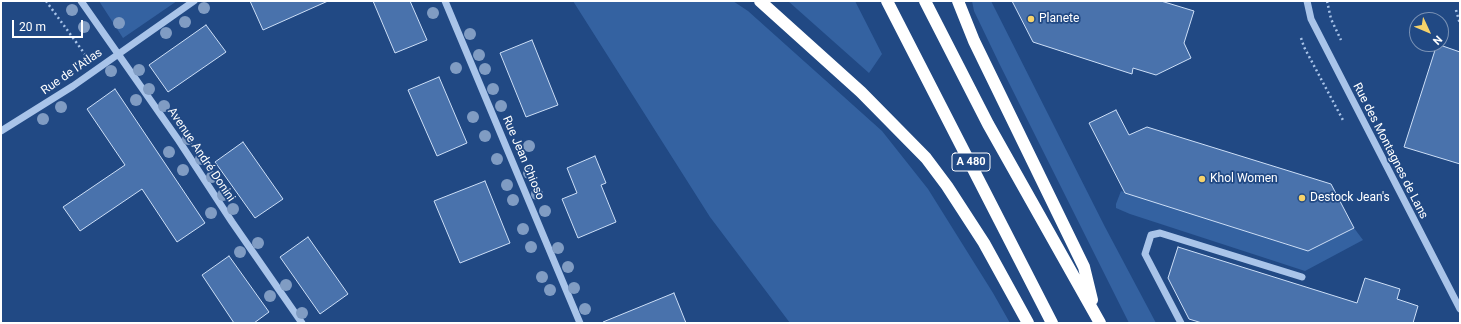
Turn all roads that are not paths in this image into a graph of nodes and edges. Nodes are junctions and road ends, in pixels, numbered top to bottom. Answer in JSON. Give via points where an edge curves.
{"nodes":[{"id":1,"x":81,"y":1,"type":"edge"},
{"id":2,"x":194,"y":1,"type":"edge"},
{"id":3,"x":445,"y":1,"type":"edge"},
{"id":4,"x":760,"y":1,"type":"edge"},
{"id":5,"x":887,"y":1,"type":"edge"},
{"id":6,"x":925,"y":1,"type":"edge"},
{"id":7,"x":958,"y":1,"type":"edge"},
{"id":8,"x":1307,"y":1,"type":"edge"},
{"id":9,"x":118,"y":52,"type":"junction"},
{"id":10,"x":1,"y":132,"type":"edge"},
{"id":11,"x":1302,"y":277,"type":"dead end"},
{"id":12,"x":1460,"y":309,"type":"edge"},
{"id":13,"x":1098,"y":319,"type":"edge"},
{"id":14,"x":302,"y":323,"type":"edge"},
{"id":15,"x":580,"y":323,"type":"edge"},
{"id":16,"x":1028,"y":323,"type":"edge"},
{"id":17,"x":1052,"y":323,"type":"edge"},
{"id":18,"x":1181,"y":323,"type":"edge"}],
"edges":[{"from":1,"to":9,"type":"street","name":"Avenue André Donini"},
{"from":2,"to":9,"type":"street","name":"Rue de l'Atlas"},
{"from":3,"to":15,"type":"street","name":"Rue Jean Chioso"},
{"from":4,"to":16,"type":"highway","via":[[861,92],[926,158],[984,243]]},
{"from":5,"to":17,"type":"highway","number":"A 480"},
{"from":6,"to":13,"type":"highway","number":"A 480","via":[[988,124]]},
{"from":7,"to":13,"type":"highway","via":[[974,41],[1084,267]]},
{"from":8,"to":12,"type":"street","name":"Rue des Montagnes de Lans","via":[[1314,27]]},
{"from":9,"to":10,"type":"street","name":"Rue de l'Atlas"},
{"from":9,"to":14,"type":"street","name":"Avenue André Donini"},
{"from":11,"to":18,"type":"street","via":[[1160,233],[1151,235],[1145,254]]}]}
